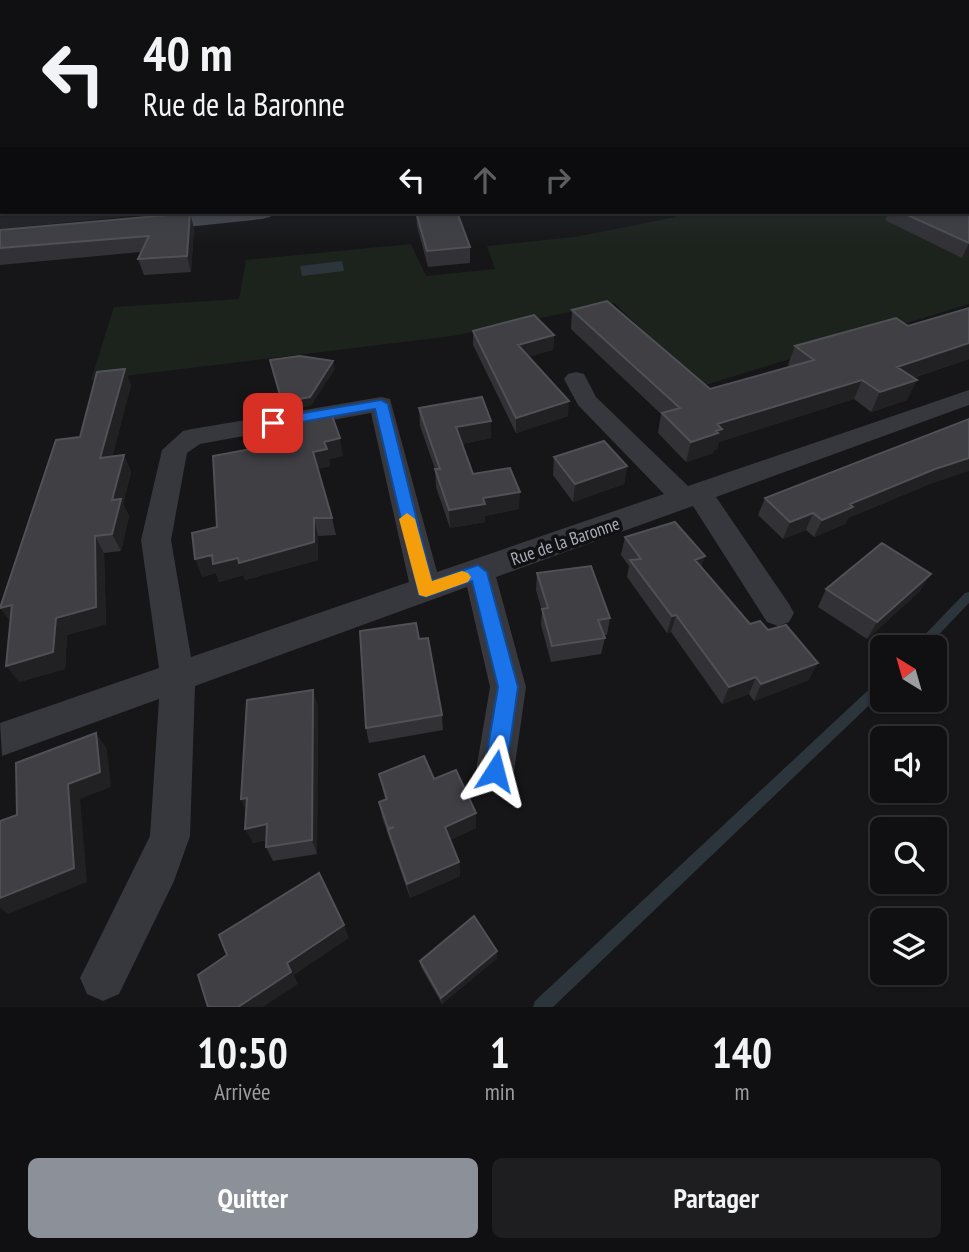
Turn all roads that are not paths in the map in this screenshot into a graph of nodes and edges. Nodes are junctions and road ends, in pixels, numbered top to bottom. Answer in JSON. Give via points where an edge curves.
{"nodes":[{"id":1,"x":243,"y":214,"type":"edge"},
{"id":2,"x":119,"y":227,"type":"edge"},
{"id":3,"x":576,"y":379,"type":"dead end"},
{"id":4,"x":969,"y":397,"type":"edge"},
{"id":5,"x":692,"y":496,"type":"junction"},
{"id":6,"x":478,"y":572,"type":"junction"},
{"id":7,"x":426,"y":590,"type":"junction"},
{"id":8,"x":778,"y":613,"type":"dead end"},
{"id":9,"x":178,"y":679,"type":"junction"},
{"id":10,"x":2,"y":739,"type":"dead end"},
{"id":11,"x":495,"y":771,"type":"dead end"},
{"id":12,"x":103,"y":978,"type":"dead end"}],
"edges":[{"from":1,"to":2,"type":"street"},
{"from":3,"to":5,"type":"street","via":[[586,400]]},
{"from":4,"to":5,"type":"street","name":"Rue de la Baronne"},
{"from":5,"to":6,"type":"street","name":"Rue de la Baronne"},
{"from":5,"to":8,"type":"street"},
{"from":6,"to":7,"type":"street","name":"Rue de la Baronne"},
{"from":6,"to":11,"type":"street","via":[[508,687]]},
{"from":7,"to":9,"type":"street","name":"Rue de la Baronne"},
{"from":7,"to":9,"type":"street","via":[[381,404],[192,437],[174,450],[156,540]]},
{"from":9,"to":10,"type":"street","name":"Rue de la Baronne"},
{"from":9,"to":12,"type":"street","via":[[170,836]]}]}
